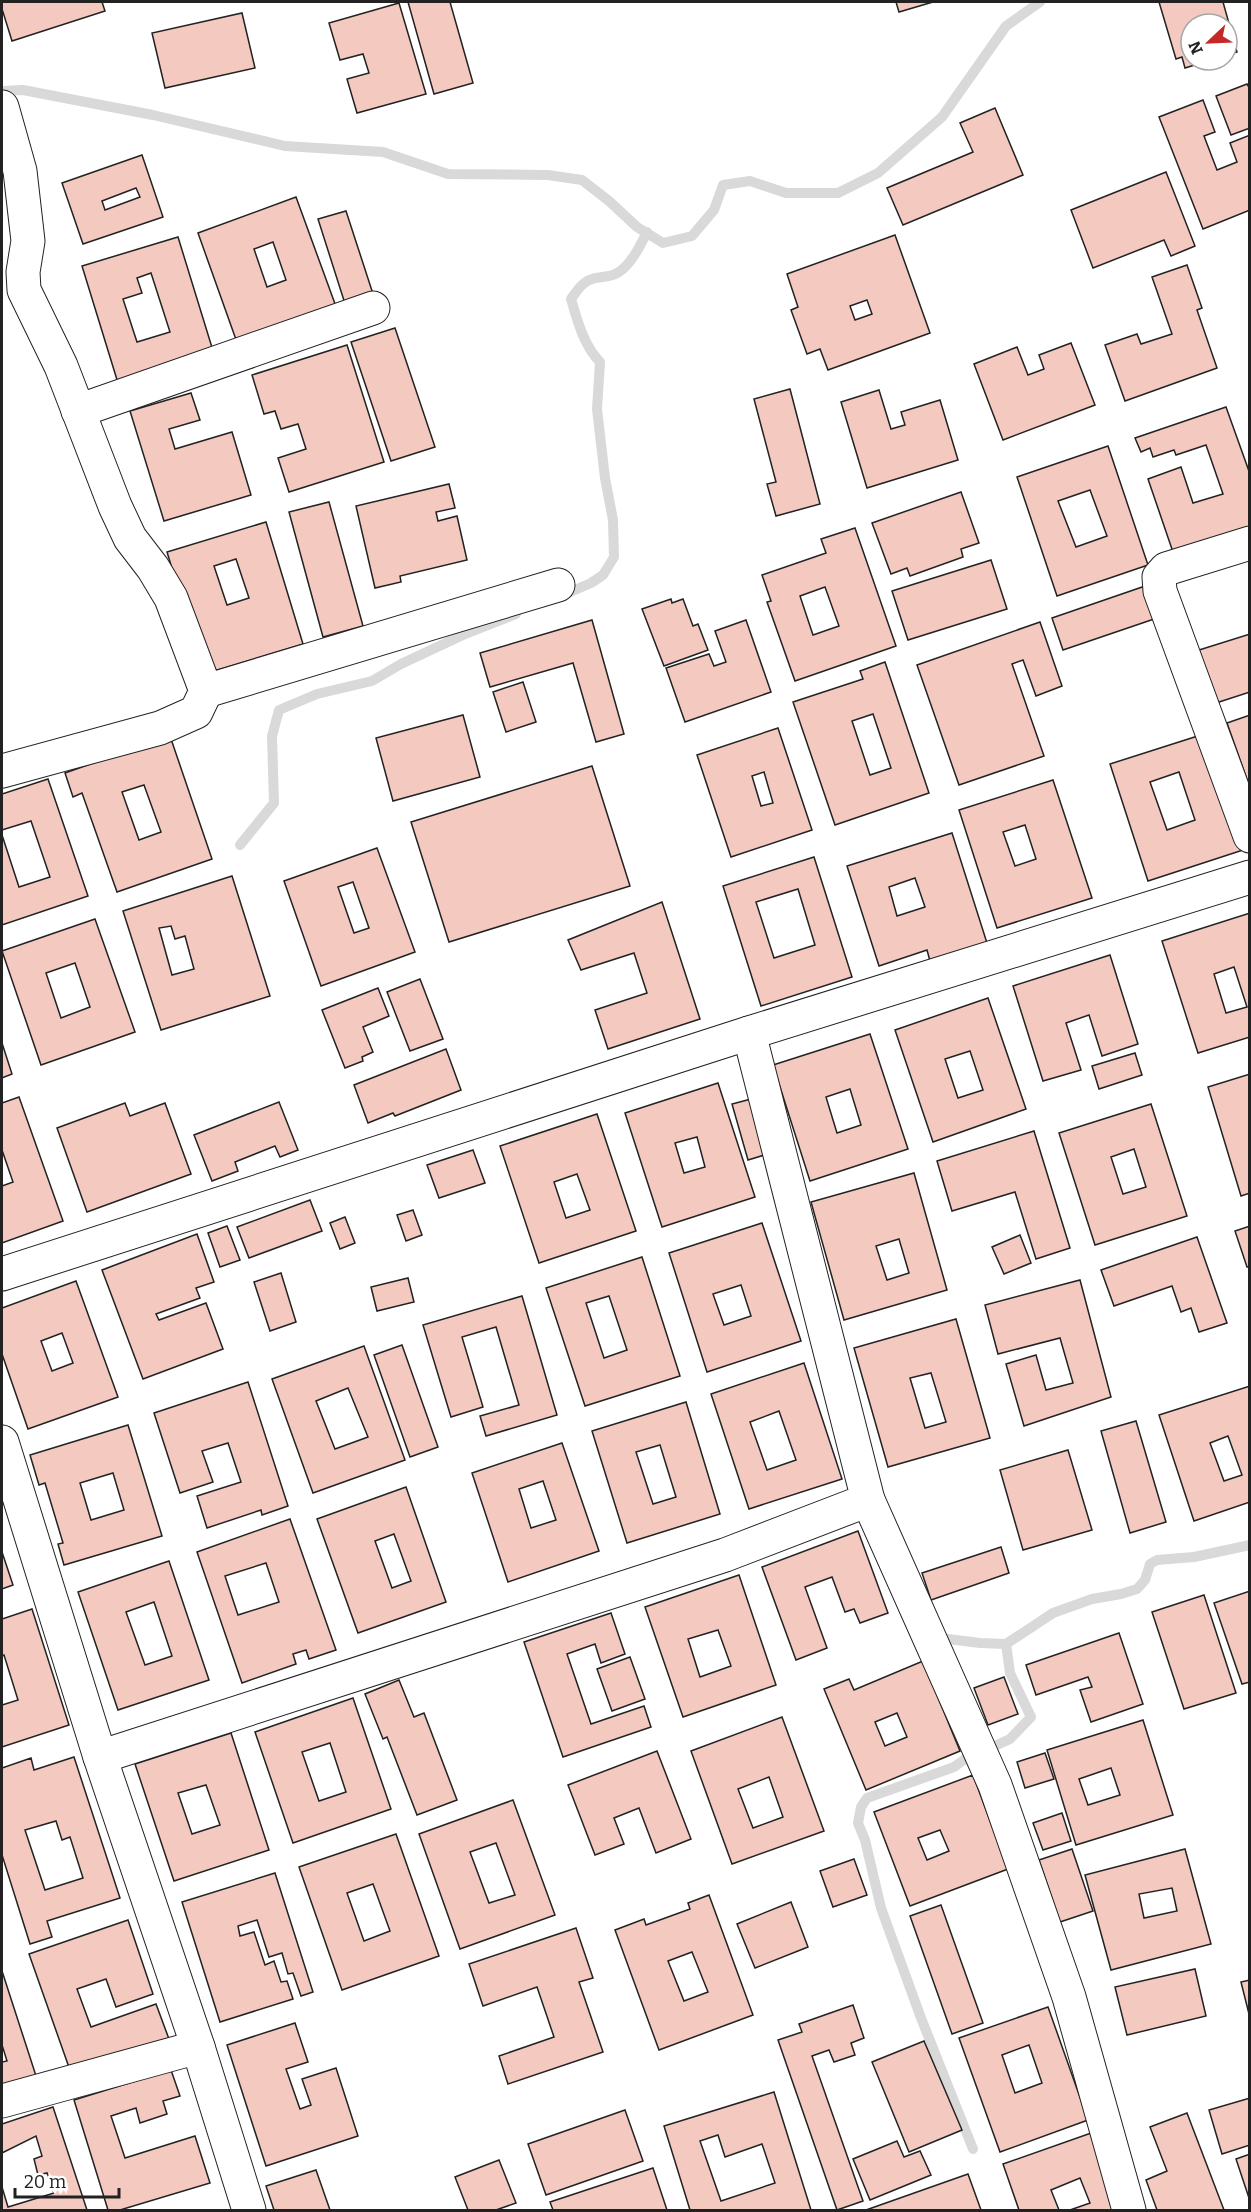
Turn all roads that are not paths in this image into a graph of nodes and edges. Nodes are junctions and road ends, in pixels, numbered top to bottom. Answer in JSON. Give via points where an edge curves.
{"nodes":[{"id":1,"x":2,"y":107,"type":"edge"},
{"id":2,"x":373,"y":308,"type":"dead end"},
{"id":3,"x":78,"y":411,"type":"junction"},
{"id":4,"x":1250,"y":543,"type":"edge"},
{"id":5,"x":558,"y":585,"type":"dead end"},
{"id":6,"x":206,"y":691,"type":"junction"},
{"id":7,"x":2,"y":771,"type":"edge"},
{"id":8,"x":1250,"y":836,"type":"edge"},
{"id":9,"x":1250,"y":877,"type":"edge"},
{"id":10,"x":749,"y":1033,"type":"junction"},
{"id":11,"x":2,"y":1274,"type":"edge"},
{"id":12,"x":2,"y":1442,"type":"edge"},
{"id":13,"x":868,"y":1500,"type":"junction"},
{"id":14,"x":100,"y":1757,"type":"junction"},
{"id":15,"x":198,"y":2047,"type":"junction"},
{"id":16,"x":2,"y":2101,"type":"edge"},
{"id":17,"x":249,"y":2211,"type":"edge"},
{"id":18,"x":1129,"y":2211,"type":"edge"}],
"edges":[{"from":1,"to":3,"type":"street","via":[[20,171],[28,241],[24,290]]},
{"from":2,"to":3,"type":"street"},
{"from":3,"to":6,"type":"street","via":[[130,538],[171,598]]},
{"from":4,"to":8,"type":"street","via":[[1166,569],[1159,578],[1160,591]]},
{"from":5,"to":6,"type":"street"},
{"from":6,"to":7,"type":"street","via":[[196,712],[160,728]]},
{"from":9,"to":10,"type":"street"},
{"from":10,"to":11,"type":"street"},
{"from":10,"to":13,"type":"street"},
{"from":12,"to":14,"type":"street"},
{"from":13,"to":14,"type":"street","via":[[725,1555]]},
{"from":13,"to":18,"type":"street","via":[[995,1785],[1069,1997]]},
{"from":14,"to":15,"type":"street"},
{"from":15,"to":16,"type":"street"},
{"from":15,"to":17,"type":"street"}]}
